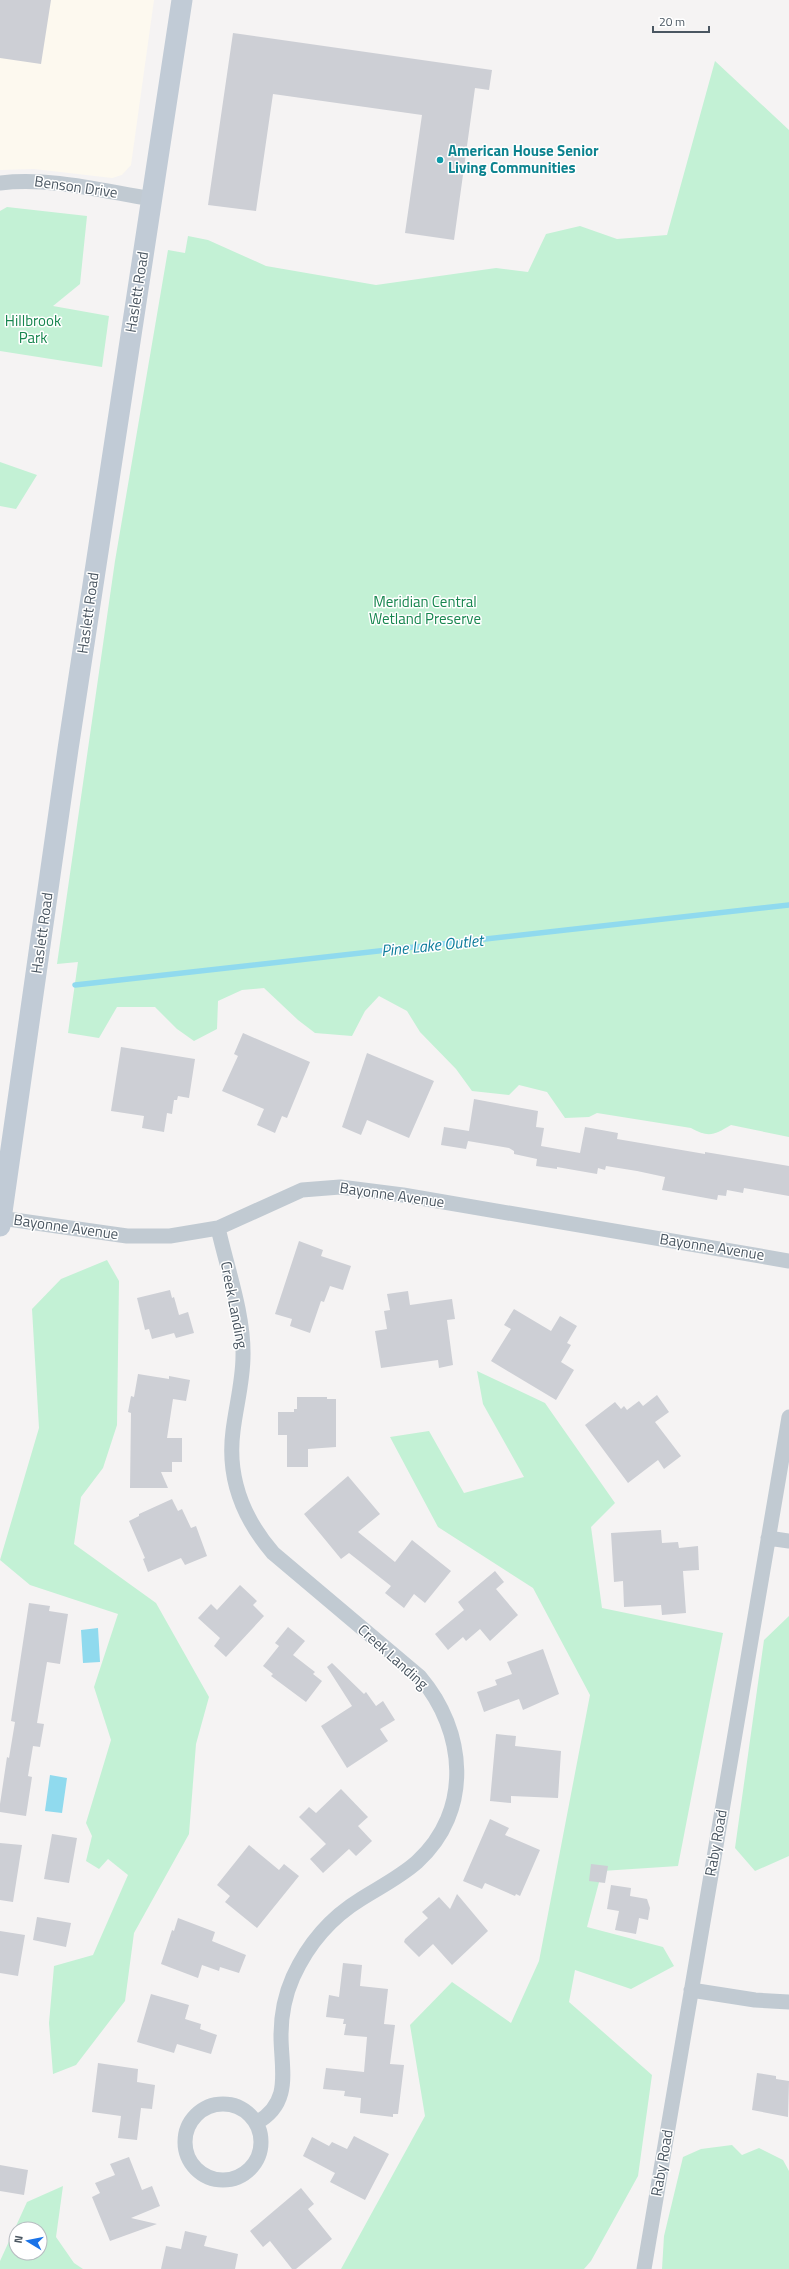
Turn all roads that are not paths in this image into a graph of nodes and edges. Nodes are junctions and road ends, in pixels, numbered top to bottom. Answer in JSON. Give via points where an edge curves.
{"nodes":[{"id":1,"x":182,"y":0,"type":"edge"},
{"id":2,"x":0,"y":183,"type":"edge"},
{"id":3,"x":152,"y":199,"type":"junction"},
{"id":4,"x":0,"y":1221,"type":"edge"},
{"id":5,"x":218,"y":1228,"type":"junction"},
{"id":6,"x":789,"y":1261,"type":"edge"},
{"id":7,"x":789,"y":1418,"type":"edge"},
{"id":8,"x":768,"y":1538,"type":"junction"},
{"id":9,"x":789,"y":1541,"type":"edge"},
{"id":10,"x":691,"y":1990,"type":"junction"},
{"id":11,"x":789,"y":2002,"type":"edge"},
{"id":12,"x":256,"y":2122,"type":"junction"},
{"id":13,"x":644,"y":2269,"type":"edge"}],
"edges":[{"from":1,"to":3,"type":"main road","name":"Haslett Road"},
{"from":2,"to":3,"type":"street","name":"Benson Drive","via":[[24,180],[53,183]]},
{"from":3,"to":4,"type":"main road","name":"Haslett Road","via":[[70,733]]},
{"from":4,"to":5,"type":"street","name":"Bayonne Avenue","via":[[148,1237],[182,1235]]},
{"from":5,"to":6,"type":"street","name":"Bayonne Avenue","via":[[302,1190],[340,1187]]},
{"from":5,"to":12,"type":"street","name":"Creek Landing","via":[[243,1342],[242,1375],[231,1448],[233,1472],[241,1503],[256,1532],[273,1553],[420,1677],[445,1714],[452,1734],[457,1768],[453,1801],[440,1833],[430,1848],[406,1872],[332,1920],[298,1964],[282,2017],[283,2085],[274,2108],[265,2118]]},
{"from":7,"to":8,"type":"street","name":"Raby Road"},
{"from":8,"to":9,"type":"street"},
{"from":8,"to":10,"type":"street","name":"Raby Road"},
{"from":10,"to":11,"type":"street","via":[[755,2000]]},
{"from":10,"to":13,"type":"street","name":"Raby Road"},
{"from":12,"to":12,"type":"street","via":[[242,2109],[233,2105],[218,2105],[204,2109],[196,2116],[186,2133],[186,2153],[190,2162],[196,2170],[214,2180],[234,2180],[243,2176],[257,2161],[260,2152],[260,2132]]}]}
